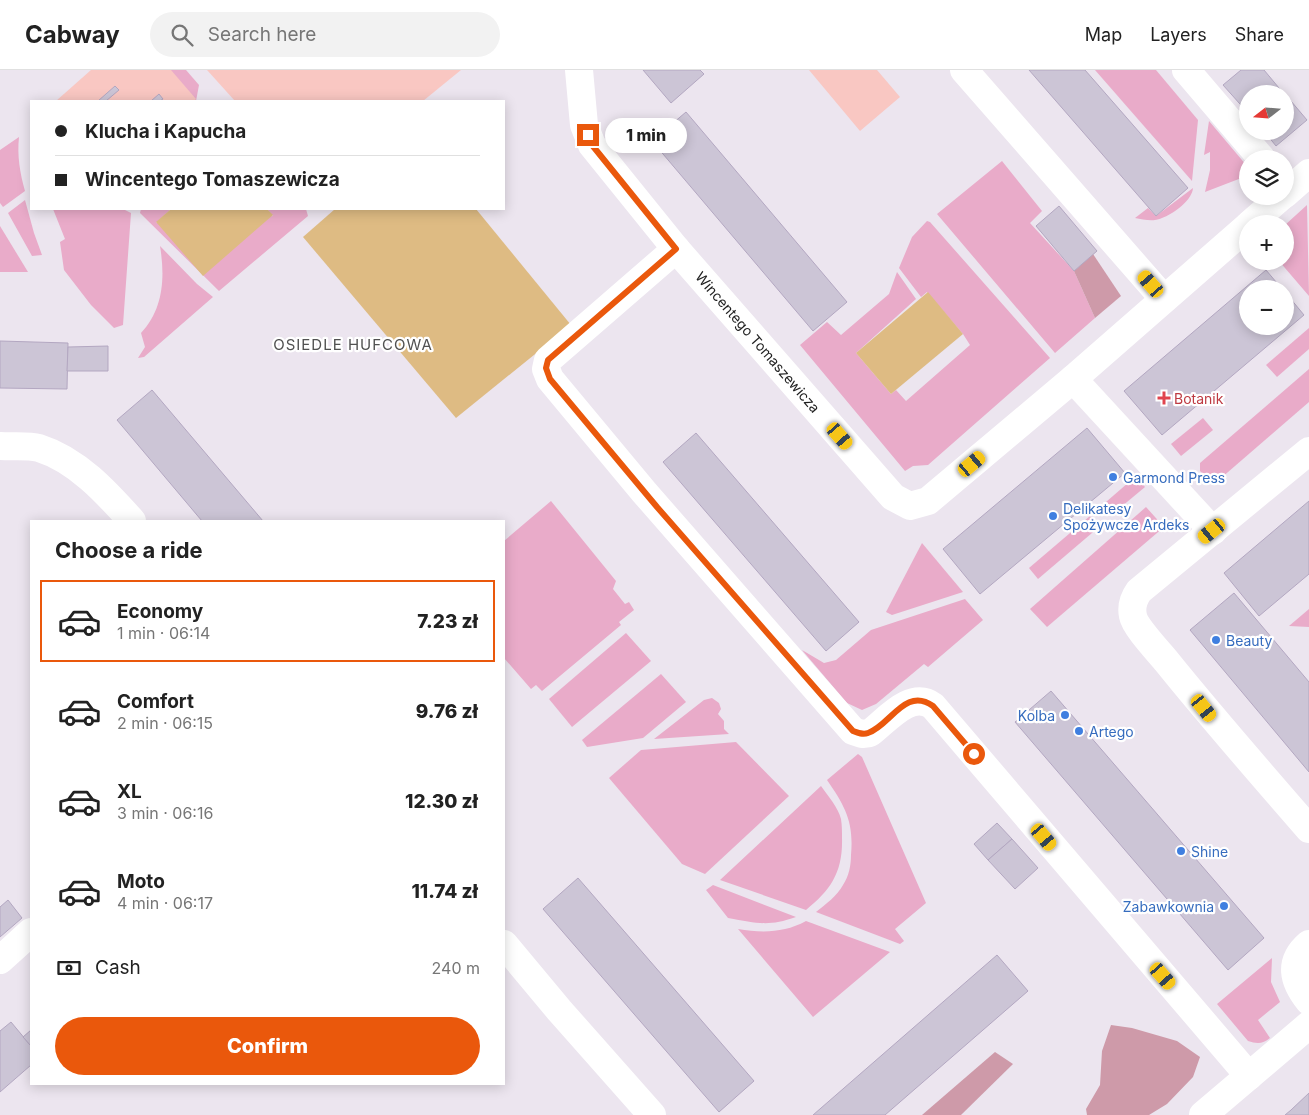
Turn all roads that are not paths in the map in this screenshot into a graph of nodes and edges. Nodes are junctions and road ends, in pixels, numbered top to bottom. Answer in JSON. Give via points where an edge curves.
{"nodes":[{"id":1,"x":579,"y":70,"type":"edge"},
{"id":2,"x":964,"y":70,"type":"edge"},
{"id":3,"x":1186,"y":70,"type":"edge"},
{"id":4,"x":1254,"y":150,"type":"edge"},
{"id":5,"x":1271,"y":205,"type":"edge"},
{"id":6,"x":1260,"y":215,"type":"edge"},
{"id":7,"x":1239,"y":234,"type":"edge"},
{"id":8,"x":676,"y":249,"type":"junction"},
{"id":9,"x":1164,"y":299,"type":"junction"},
{"id":10,"x":1073,"y":379,"type":"junction"},
{"id":11,"x":0,"y":446,"type":"edge"},
{"id":12,"x":1309,"y":451,"type":"edge"},
{"id":13,"x":131,"y":520,"type":"edge"},
{"id":14,"x":1212,"y":531,"type":"junction"},
{"id":15,"x":1309,"y":829,"type":"edge"},
{"id":16,"x":30,"y":933,"type":"edge"},
{"id":17,"x":1309,"y":944,"type":"edge"},
{"id":18,"x":505,"y":945,"type":"edge"},
{"id":19,"x":0,"y":960,"type":"edge"},
{"id":20,"x":1309,"y":1001,"type":"edge"},
{"id":21,"x":1309,"y":1025,"type":"edge"},
{"id":22,"x":1249,"y":1076,"type":"junction"},
{"id":23,"x":652,"y":1115,"type":"edge"},
{"id":24,"x":1203,"y":1115,"type":"edge"}],
"edges":[{"from":1,"to":8,"type":"street","name":"Wincentego Tomaszewicza","via":[[584,124],[592,145]]},
{"from":2,"to":9,"type":"street"},
{"from":3,"to":4,"type":"street"},
{"from":5,"to":6,"type":"street","name":"Wincentego Tomaszewicza"},
{"from":7,"to":9,"type":"street","name":"Wincentego Tomaszewicza"},
{"from":8,"to":10,"type":"street","name":"Wincentego Tomaszewicza","via":[[893,497],[910,506],[928,501]]},
{"from":8,"to":22,"type":"street","via":[[548,360],[546,368],[550,379],[853,731],[870,733],[911,701],[919,700],[933,706]]},
{"from":9,"to":10,"type":"street","name":"Wincentego Tomaszewicza"},
{"from":10,"to":14,"type":"street"},
{"from":11,"to":13,"type":"street","via":[[38,448],[74,465],[103,489]]},
{"from":12,"to":14,"type":"street"},
{"from":14,"to":15,"type":"street","via":[[1139,591],[1134,598],[1133,617],[1216,721]]},
{"from":16,"to":19,"type":"street"},
{"from":17,"to":20,"type":"street","via":[[1298,956],[1294,968],[1296,979]]},
{"from":18,"to":23,"type":"street"},
{"from":21,"to":22,"type":"street"},
{"from":22,"to":24,"type":"street"}]}
